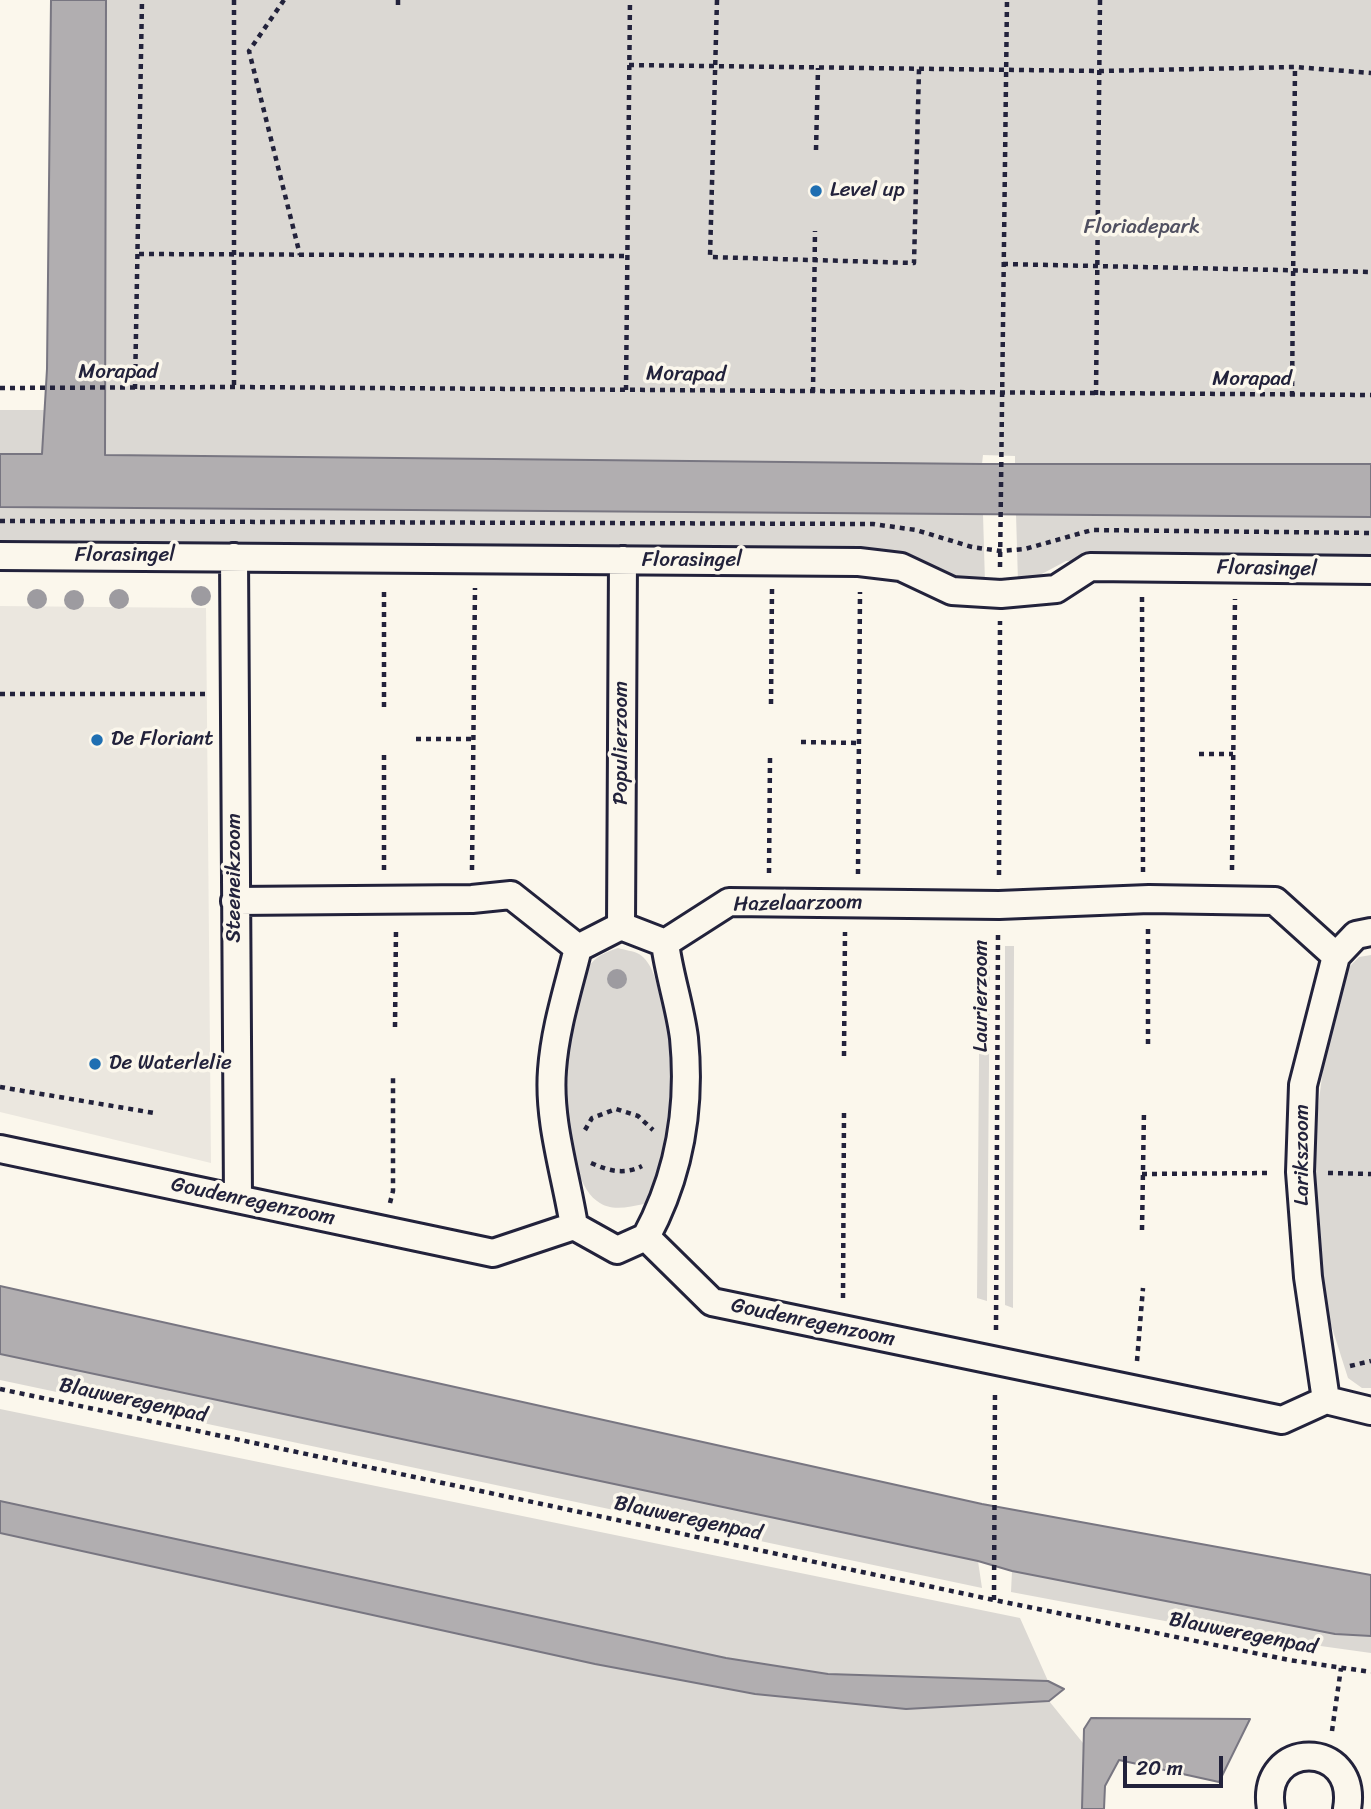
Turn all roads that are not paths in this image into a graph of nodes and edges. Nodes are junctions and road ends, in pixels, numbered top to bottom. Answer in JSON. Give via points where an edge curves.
{"nodes":[{"id":1,"x":0,"y":555,"type":"edge"},
{"id":2,"x":234,"y":557,"type":"junction"},
{"id":3,"x":624,"y":560,"type":"junction"},
{"id":4,"x":1371,"y":570,"type":"edge"},
{"id":5,"x":235,"y":901,"type":"junction"},
{"id":6,"x":621,"y":926,"type":"junction"},
{"id":7,"x":1371,"y":932,"type":"edge"},
{"id":8,"x":665,"y":943,"type":"junction"},
{"id":9,"x":578,"y":948,"type":"junction"},
{"id":10,"x":1336,"y":956,"type":"junction"},
{"id":11,"x":0,"y":1149,"type":"edge"},
{"id":12,"x":237,"y":1199,"type":"junction"},
{"id":13,"x":574,"y":1226,"type":"junction"},
{"id":14,"x":646,"y":1237,"type":"junction"},
{"id":15,"x":1326,"y":1400,"type":"junction"},
{"id":16,"x":1371,"y":1411,"type":"edge"},
{"id":17,"x":1271,"y":1809,"type":"edge"},
{"id":18,"x":1347,"y":1809,"type":"edge"}],
"edges":[{"from":1,"to":2,"type":"street","name":"Florasingel"},
{"from":2,"to":3,"type":"street","name":"Florasingel"},
{"from":2,"to":5,"type":"street","name":"Steeneikzoom"},
{"from":3,"to":4,"type":"street","name":"Florasingel","via":[[859,562],[901,566],[953,591],[1001,594],[1056,589],[1090,567]]},
{"from":3,"to":6,"type":"street","name":"Populierzoom"},
{"from":5,"to":9,"type":"street","via":[[511,895]]},
{"from":5,"to":12,"type":"street","name":"Steeneikzoom"},
{"from":6,"to":8,"type":"street"},
{"from":6,"to":9,"type":"street"},
{"from":7,"to":10,"type":"street","via":[[1356,935]]},
{"from":8,"to":10,"type":"street","name":"Hazelaarzoom","via":[[729,902],[1275,901]]},
{"from":8,"to":14,"type":"street","via":[[684,1036],[687,1105],[679,1155]]},
{"from":9,"to":13,"type":"street","via":[[559,1017],[552,1072],[557,1143]]},
{"from":10,"to":15,"type":"street","name":"Larikszoom","via":[[1303,1085],[1300,1172],[1308,1277]]},
{"from":11,"to":12,"type":"street","name":"Goudenregenzoom"},
{"from":12,"to":13,"type":"street","name":"Goudenregenzoom","via":[[493,1253]]},
{"from":13,"to":14,"type":"street","via":[[617,1250]]},
{"from":14,"to":15,"type":"street","name":"Goudenregenzoom","via":[[712,1302],[1282,1420]]},
{"from":15,"to":16,"type":"street"},
{"from":17,"to":18,"type":"street","via":[[1271,1782],[1278,1771],[1300,1757],[1326,1759],[1338,1768],[1347,1781]]}]}
